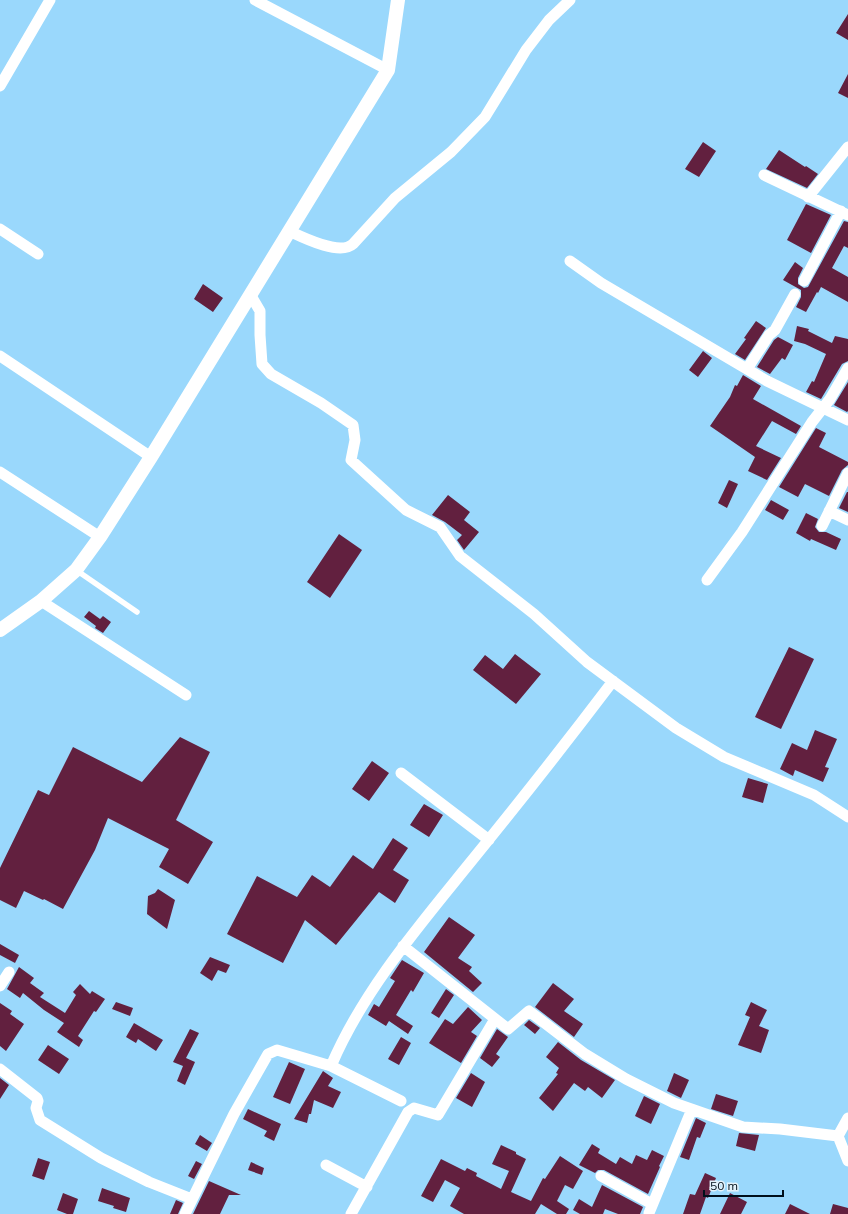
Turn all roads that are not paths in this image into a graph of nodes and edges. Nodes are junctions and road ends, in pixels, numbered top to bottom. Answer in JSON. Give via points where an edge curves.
{"nodes":[{"id":1,"x":50,"y":0,"type":"edge"},
{"id":2,"x":255,"y":0,"type":"edge"},
{"id":3,"x":398,"y":0,"type":"edge"},
{"id":4,"x":570,"y":0,"type":"edge"},
{"id":5,"x":388,"y":70,"type":"junction"},
{"id":6,"x":0,"y":86,"type":"edge"},
{"id":7,"x":848,"y":147,"type":"edge"},
{"id":8,"x":764,"y":175,"type":"dead end"},
{"id":9,"x":808,"y":197,"type":"junction"},
{"id":10,"x":844,"y":213,"type":"edge"},
{"id":11,"x":0,"y":229,"type":"edge"},
{"id":12,"x":289,"y":231,"type":"junction"},
{"id":13,"x":38,"y":254,"type":"dead end"},
{"id":14,"x":570,"y":261,"type":"dead end"},
{"id":15,"x":804,"y":281,"type":"dead end"},
{"id":16,"x":250,"y":294,"type":"junction"},
{"id":17,"x":795,"y":294,"type":"dead end"},
{"id":18,"x":0,"y":356,"type":"edge"},
{"id":19,"x":848,"y":368,"type":"edge"},
{"id":20,"x":747,"y":369,"type":"junction"},
{"id":21,"x":823,"y":408,"type":"junction"},
{"id":22,"x":848,"y":420,"type":"edge"},
{"id":23,"x":150,"y":457,"type":"junction"},
{"id":24,"x":0,"y":472,"type":"edge"},
{"id":25,"x":848,"y":473,"type":"edge"},
{"id":26,"x":829,"y":512,"type":"junction"},
{"id":27,"x":848,"y":520,"type":"edge"},
{"id":28,"x":822,"y":526,"type":"dead end"},
{"id":29,"x":100,"y":537,"type":"junction"},
{"id":30,"x":76,"y":570,"type":"junction"},
{"id":31,"x":707,"y":580,"type":"dead end"},
{"id":32,"x":41,"y":601,"type":"junction"},
{"id":33,"x":137,"y":612,"type":"dead end"},
{"id":34,"x":0,"y":630,"type":"edge"},
{"id":35,"x":613,"y":681,"type":"junction"},
{"id":36,"x":186,"y":695,"type":"dead end"},
{"id":37,"x":401,"y":773,"type":"dead end"},
{"id":38,"x":848,"y":817,"type":"edge"},
{"id":39,"x":489,"y":840,"type":"junction"},
{"id":40,"x":403,"y":946,"type":"junction"},
{"id":41,"x":9,"y":972,"type":"dead end"},
{"id":42,"x":0,"y":986,"type":"edge"},
{"id":43,"x":495,"y":1019,"type":"junction"},
{"id":44,"x":331,"y":1066,"type":"junction"},
{"id":45,"x":0,"y":1069,"type":"edge"},
{"id":46,"x":401,"y":1101,"type":"dead end"},
{"id":47,"x":692,"y":1109,"type":"junction"},
{"id":48,"x":848,"y":1118,"type":"edge"},
{"id":49,"x":838,"y":1136,"type":"junction"},
{"id":50,"x":848,"y":1161,"type":"edge"},
{"id":51,"x":326,"y":1165,"type":"dead end"},
{"id":52,"x":601,"y":1176,"type":"dead end"},
{"id":53,"x":367,"y":1187,"type":"junction"},
{"id":54,"x":192,"y":1199,"type":"junction"},
{"id":55,"x":651,"y":1209,"type":"edge"},
{"id":56,"x":185,"y":1214,"type":"edge"},
{"id":57,"x":352,"y":1214,"type":"edge"}],
"edges":[{"from":1,"to":6,"type":"street"},
{"from":2,"to":5,"type":"street"},
{"from":3,"to":5,"type":"street"},
{"from":4,"to":12,"type":"street","via":[[544,26],[526,50],[484,117],[451,152],[395,198],[349,248],[328,246]]},
{"from":5,"to":12,"type":"street"},
{"from":7,"to":9,"type":"street"},
{"from":8,"to":9,"type":"street"},
{"from":9,"to":10,"type":"street"},
{"from":10,"to":15,"type":"street"},
{"from":11,"to":13,"type":"street"},
{"from":12,"to":16,"type":"street"},
{"from":14,"to":20,"type":"street","via":[[601,284]]},
{"from":16,"to":23,"type":"street"},
{"from":16,"to":35,"type":"street","via":[[260,312],[262,364],[271,374],[322,403],[353,425],[355,440],[352,460],[406,510],[440,527],[460,556]]},
{"from":17,"to":20,"type":"street","via":[[776,330],[769,335]]},
{"from":18,"to":23,"type":"street"},
{"from":19,"to":21,"type":"street"},
{"from":20,"to":21,"type":"street"},
{"from":21,"to":22,"type":"street"},
{"from":21,"to":31,"type":"street","via":[[742,532]]},
{"from":23,"to":29,"type":"street"},
{"from":24,"to":29,"type":"street"},
{"from":25,"to":26,"type":"street"},
{"from":26,"to":27,"type":"street"},
{"from":26,"to":28,"type":"street"},
{"from":29,"to":30,"type":"street"},
{"from":30,"to":32,"type":"street"},
{"from":30,"to":33,"type":"lane"},
{"from":32,"to":34,"type":"street"},
{"from":32,"to":36,"type":"street"},
{"from":35,"to":38,"type":"street","via":[[676,728],[724,757],[814,795]]},
{"from":35,"to":39,"type":"street"},
{"from":37,"to":39,"type":"street"},
{"from":39,"to":40,"type":"street"},
{"from":40,"to":43,"type":"street"},
{"from":40,"to":44,"type":"street","via":[[367,1000]]},
{"from":41,"to":42,"type":"street"},
{"from":43,"to":47,"type":"street","via":[[508,1029],[529,1011],[585,1054],[626,1079]]},
{"from":43,"to":53,"type":"street","via":[[438,1116],[414,1108],[408,1112]]},
{"from":44,"to":46,"type":"street"},
{"from":44,"to":54,"type":"street","via":[[277,1050],[268,1054],[234,1114]]},
{"from":45,"to":54,"type":"street","via":[[37,1098],[36,1108],[40,1120],[101,1158],[149,1182]]},
{"from":47,"to":49,"type":"street","via":[[743,1127]]},
{"from":47,"to":55,"type":"street"},
{"from":48,"to":49,"type":"street"},
{"from":49,"to":50,"type":"street"},
{"from":51,"to":53,"type":"street"},
{"from":52,"to":55,"type":"street"},
{"from":53,"to":57,"type":"street"},
{"from":54,"to":56,"type":"street"}]}
